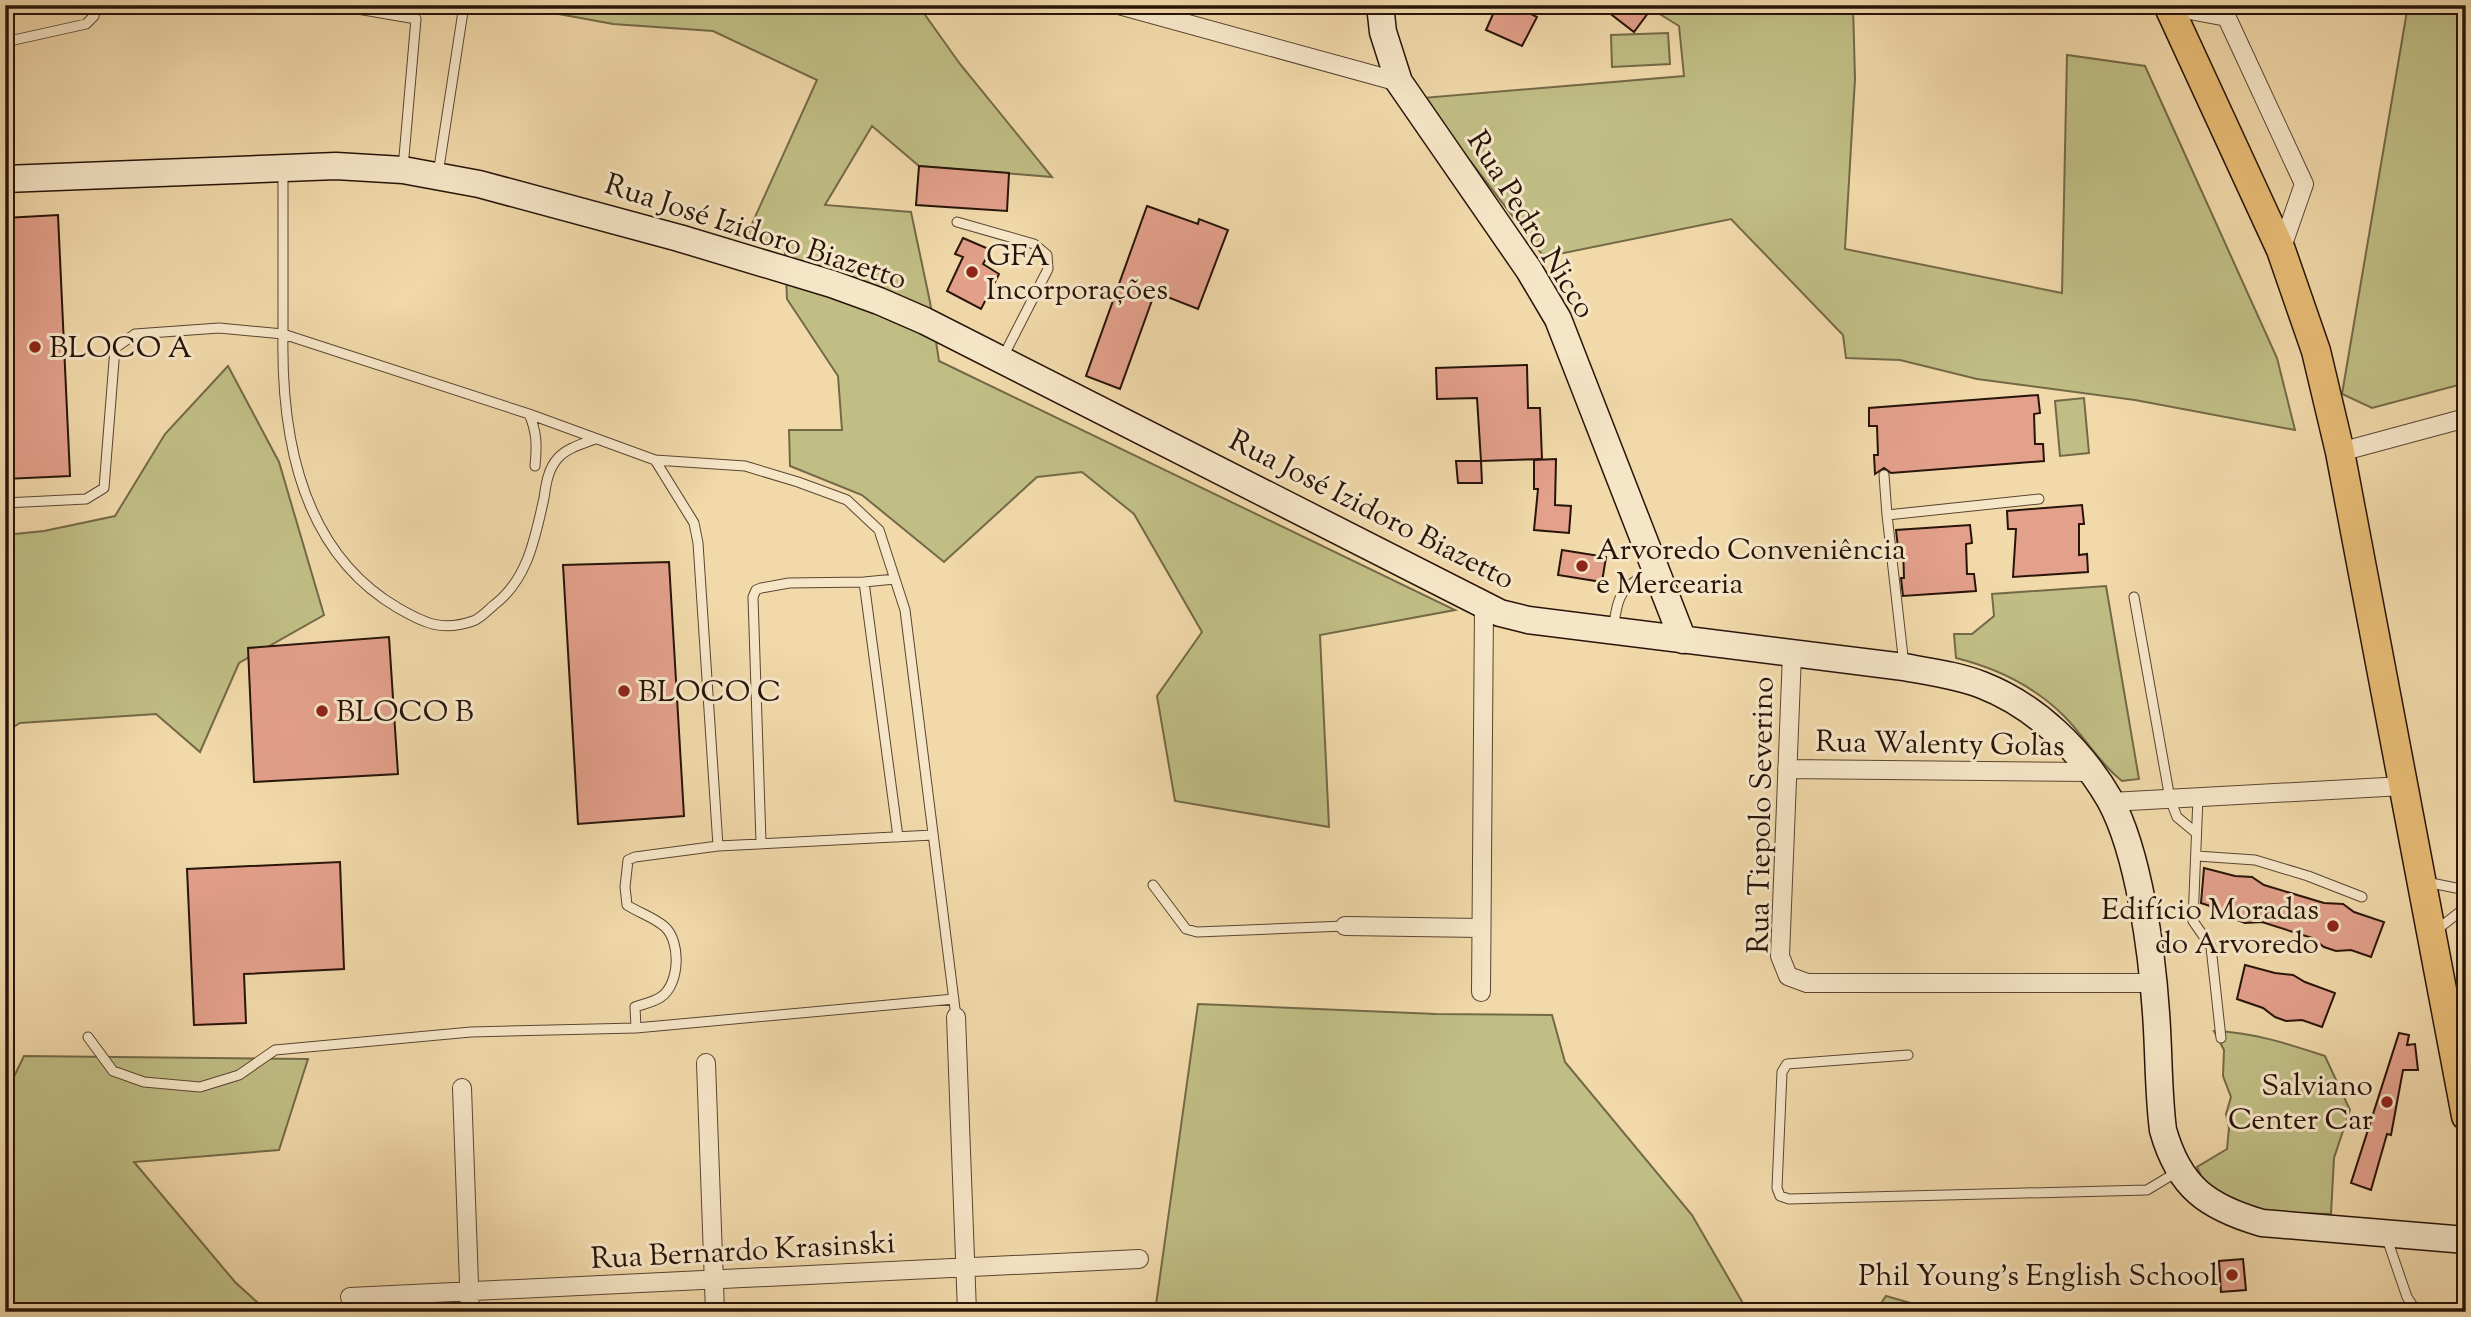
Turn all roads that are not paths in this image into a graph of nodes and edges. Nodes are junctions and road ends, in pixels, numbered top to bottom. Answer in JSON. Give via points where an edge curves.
{"nodes":[{"id":1,"x":97,"y":5,"type":"edge"},
{"id":2,"x":464,"y":5,"type":"edge"},
{"id":3,"x":1119,"y":5,"type":"edge"},
{"id":4,"x":1380,"y":5,"type":"edge"},
{"id":5,"x":2168,"y":5,"type":"edge"},
{"id":6,"x":352,"y":8,"type":"dead end"},
{"id":7,"x":2224,"y":11,"type":"edge"},
{"id":8,"x":5,"y":42,"type":"edge"},
{"id":9,"x":1399,"y":82,"type":"junction"},
{"id":10,"x":283,"y":168,"type":"junction"},
{"id":11,"x":403,"y":170,"type":"junction"},
{"id":12,"x":438,"y":175,"type":"junction"},
{"id":13,"x":5,"y":179,"type":"edge"},
{"id":14,"x":957,"y":222,"type":"dead end"},
{"id":15,"x":2281,"y":250,"type":"junction"},
{"id":16,"x":283,"y":334,"type":"junction"},
{"id":17,"x":1002,"y":359,"type":"junction"},
{"id":18,"x":529,"y":414,"type":"junction"},
{"id":19,"x":2466,"y":418,"type":"edge"},
{"id":20,"x":595,"y":439,"type":"junction"},
{"id":21,"x":2340,"y":452,"type":"junction"},
{"id":22,"x":655,"y":460,"type":"junction"},
{"id":23,"x":535,"y":466,"type":"dead end"},
{"id":24,"x":1884,"y":475,"type":"dead end"},
{"id":25,"x":2039,"y":499,"type":"dead end"},
{"id":26,"x":5,"y":503,"type":"edge"},
{"id":27,"x":1887,"y":515,"type":"junction"},
{"id":28,"x":1657,"y":569,"type":"junction"},
{"id":29,"x":895,"y":579,"type":"junction"},
{"id":30,"x":864,"y":582,"type":"junction"},
{"id":31,"x":2134,"y":597,"type":"dead end"},
{"id":32,"x":1484,"y":605,"type":"junction"},
{"id":33,"x":1613,"y":631,"type":"junction"},
{"id":34,"x":1683,"y":640,"type":"junction"},
{"id":35,"x":1792,"y":654,"type":"junction"},
{"id":36,"x":1904,"y":667,"type":"junction"},
{"id":37,"x":1787,"y":769,"type":"junction"},
{"id":38,"x":2092,"y":772,"type":"junction"},
{"id":39,"x":2403,"y":786,"type":"junction"},
{"id":40,"x":2197,"y":797,"type":"junction"},
{"id":41,"x":2170,"y":799,"type":"junction"},
{"id":42,"x":2111,"y":802,"type":"junction"},
{"id":43,"x":2195,"y":832,"type":"junction"},
{"id":44,"x":933,"y":835,"type":"junction"},
{"id":45,"x":898,"y":837,"type":"junction"},
{"id":46,"x":761,"y":842,"type":"junction"},
{"id":47,"x":718,"y":846,"type":"junction"},
{"id":48,"x":2197,"y":856,"type":"junction"},
{"id":49,"x":2421,"y":881,"type":"junction"},
{"id":50,"x":1153,"y":885,"type":"dead end"},
{"id":51,"x":2464,"y":890,"type":"edge"},
{"id":52,"x":2362,"y":897,"type":"dead end"},
{"id":53,"x":2466,"y":906,"type":"edge"},
{"id":54,"x":1345,"y":926,"type":"joint"},
{"id":55,"x":1481,"y":928,"type":"junction"},
{"id":56,"x":2431,"y":935,"type":"junction"},
{"id":57,"x":2154,"y":983,"type":"junction"},
{"id":58,"x":1480,"y":992,"type":"dead end"},
{"id":59,"x":955,"y":1008,"type":"junction"},
{"id":60,"x":636,"y":1028,"type":"junction"},
{"id":61,"x":88,"y":1037,"type":"dead end"},
{"id":62,"x":2221,"y":1038,"type":"dead end"},
{"id":63,"x":1908,"y":1055,"type":"dead end"},
{"id":64,"x":706,"y":1063,"type":"dead end"},
{"id":65,"x":462,"y":1088,"type":"dead end"},
{"id":66,"x":2466,"y":1116,"type":"edge"},
{"id":67,"x":2178,"y":1171,"type":"junction"},
{"id":68,"x":2385,"y":1234,"type":"junction"},
{"id":69,"x":2466,"y":1240,"type":"edge"},
{"id":70,"x":1139,"y":1259,"type":"dead end"},
{"id":71,"x":965,"y":1268,"type":"junction"},
{"id":72,"x":714,"y":1280,"type":"junction"},
{"id":73,"x":469,"y":1291,"type":"junction"},
{"id":74,"x":350,"y":1297,"type":"dead end"},
{"id":75,"x":470,"y":1312,"type":"edge"},
{"id":76,"x":715,"y":1312,"type":"edge"},
{"id":77,"x":967,"y":1312,"type":"edge"},
{"id":78,"x":2417,"y":1312,"type":"edge"}],
"edges":[{"from":1,"to":8,"type":"lane","via":[[86,24]]},
{"from":2,"to":12,"type":"lane"},
{"from":3,"to":9,"type":"street"},
{"from":4,"to":9,"type":"street","name":"Rua Pedro Nicco"},
{"from":5,"to":7,"type":"street"},
{"from":5,"to":15,"type":"main road"},
{"from":6,"to":11,"type":"lane","via":[[416,19]]},
{"from":7,"to":15,"type":"street","via":[[2304,184]]},
{"from":9,"to":28,"type":"street","name":"Rua Pedro Nicco","via":[[1542,291],[1572,353]]},
{"from":10,"to":11,"type":"street","name":"Rua José Izidoro Biazetto"},
{"from":10,"to":13,"type":"street","name":"Rua José Izidoro Biazetto"},
{"from":10,"to":16,"type":"lane"},
{"from":11,"to":12,"type":"street","name":"Rua José Izidoro Biazetto"},
{"from":12,"to":17,"type":"street","name":"Rua José Izidoro Biazetto","via":[[633,225],[832,284]]},
{"from":14,"to":17,"type":"lane","via":[[1034,244],[1047,255],[1048,270]]},
{"from":15,"to":21,"type":"main road","via":[[2316,351]]},
{"from":16,"to":18,"type":"lane"},
{"from":16,"to":20,"type":"lane","via":[[289,440],[310,506],[332,549],[359,580],[425,623],[475,621],[507,595],[528,561],[549,471],[558,458]]},
{"from":16,"to":26,"type":"lane","via":[[219,328],[135,334],[115,348],[104,488],[86,499]]},
{"from":17,"to":32,"type":"street","name":"Rua José Izidoro Biazetto"},
{"from":18,"to":20,"type":"lane"},
{"from":18,"to":23,"type":"lane","via":[[537,443]]},
{"from":19,"to":21,"type":"street"},
{"from":20,"to":22,"type":"lane"},
{"from":21,"to":39,"type":"main road"},
{"from":22,"to":29,"type":"lane","via":[[746,466],[846,500],[878,530]]},
{"from":22,"to":47,"type":"lane","via":[[694,523],[698,543]]},
{"from":24,"to":27,"type":"lane"},
{"from":25,"to":27,"type":"lane"},
{"from":27,"to":36,"type":"lane"},
{"from":28,"to":33,"type":"lane","via":[[1628,586],[1618,602]]},
{"from":28,"to":34,"type":"street","name":"Rua Pedro Nicco"},
{"from":29,"to":30,"type":"lane"},
{"from":29,"to":44,"type":"lane","via":[[905,610]]},
{"from":30,"to":45,"type":"lane"},
{"from":30,"to":46,"type":"lane","via":[[789,583],[761,588],[753,597]]},
{"from":31,"to":41,"type":"lane"},
{"from":32,"to":33,"type":"street","name":"Rua José Izidoro Biazetto","via":[[1515,617]]},
{"from":32,"to":55,"type":"street"},
{"from":33,"to":34,"type":"street","name":"Rua José Izidoro Biazetto"},
{"from":34,"to":35,"type":"street","name":"Rua José Izidoro Biazetto"},
{"from":35,"to":36,"type":"street","name":"Rua José Izidoro Biazetto"},
{"from":35,"to":37,"type":"street","name":"Rua Tiepolo Severino"},
{"from":36,"to":38,"type":"street","name":"Rua José Izidoro Biazetto","via":[[1972,681],[2014,700],[2044,721]]},
{"from":37,"to":38,"type":"street","name":"Rua Walenty Golas"},
{"from":37,"to":57,"type":"street","name":"Rua Tiepolo Severino","via":[[1780,956],[1788,976],[1807,984]]},
{"from":38,"to":42,"type":"street","name":"Rua José Izidoro Biazetto"},
{"from":39,"to":40,"type":"street"},
{"from":39,"to":49,"type":"main road"},
{"from":40,"to":41,"type":"street"},
{"from":40,"to":43,"type":"lane"},
{"from":41,"to":42,"type":"street"},
{"from":41,"to":43,"type":"lane","via":[[2177,817]]},
{"from":42,"to":57,"type":"street","name":"Rua José Izidoro Biazetto","via":[[2134,871]]},
{"from":43,"to":48,"type":"lane"},
{"from":44,"to":45,"type":"lane"},
{"from":44,"to":59,"type":"lane"},
{"from":45,"to":46,"type":"lane"},
{"from":46,"to":47,"type":"lane"},
{"from":47,"to":60,"type":"lane","via":[[628,860],[627,905],[667,929],[675,950],[675,971],[668,989],[661,997],[635,1007]]},
{"from":48,"to":52,"type":"lane","via":[[2255,860]]},
{"from":48,"to":62,"type":"lane","via":[[2193,921],[2211,947]]},
{"from":49,"to":51,"type":"lane"},
{"from":49,"to":56,"type":"main road"},
{"from":50,"to":54,"type":"lane","via":[[1186,929],[1197,932]]},
{"from":51,"to":53,"type":"lane"},
{"from":53,"to":56,"type":"lane"},
{"from":54,"to":55,"type":"street"},
{"from":55,"to":58,"type":"street"},
{"from":56,"to":66,"type":"main road"},
{"from":57,"to":67,"type":"street","name":"Rua José Izidoro Biazetto","via":[[2163,1130]]},
{"from":59,"to":60,"type":"lane"},
{"from":59,"to":71,"type":"street"},
{"from":60,"to":61,"type":"lane","via":[[471,1032],[275,1050],[239,1075],[200,1087],[144,1082],[113,1071]]},
{"from":63,"to":67,"type":"lane","via":[[1787,1064],[1782,1072],[1780,1196],[2147,1190]]},
{"from":64,"to":72,"type":"street"},
{"from":65,"to":73,"type":"street"},
{"from":67,"to":68,"type":"street","name":"Rua José Izidoro Biazetto","via":[[2212,1204],[2237,1216],[2287,1227]]},
{"from":68,"to":69,"type":"street","name":"Rua José Izidoro Biazetto"},
{"from":68,"to":78,"type":"lane","via":[[2407,1297]]},
{"from":70,"to":71,"type":"street","name":"Rua Bernardo Krasinski"},
{"from":71,"to":72,"type":"street","name":"Rua Bernardo Krasinski"},
{"from":71,"to":77,"type":"street"},
{"from":72,"to":73,"type":"street","name":"Rua Bernardo Krasinski"},
{"from":72,"to":76,"type":"street"},
{"from":73,"to":74,"type":"street","name":"Rua Bernardo Krasinski"},
{"from":73,"to":75,"type":"street"}]}
